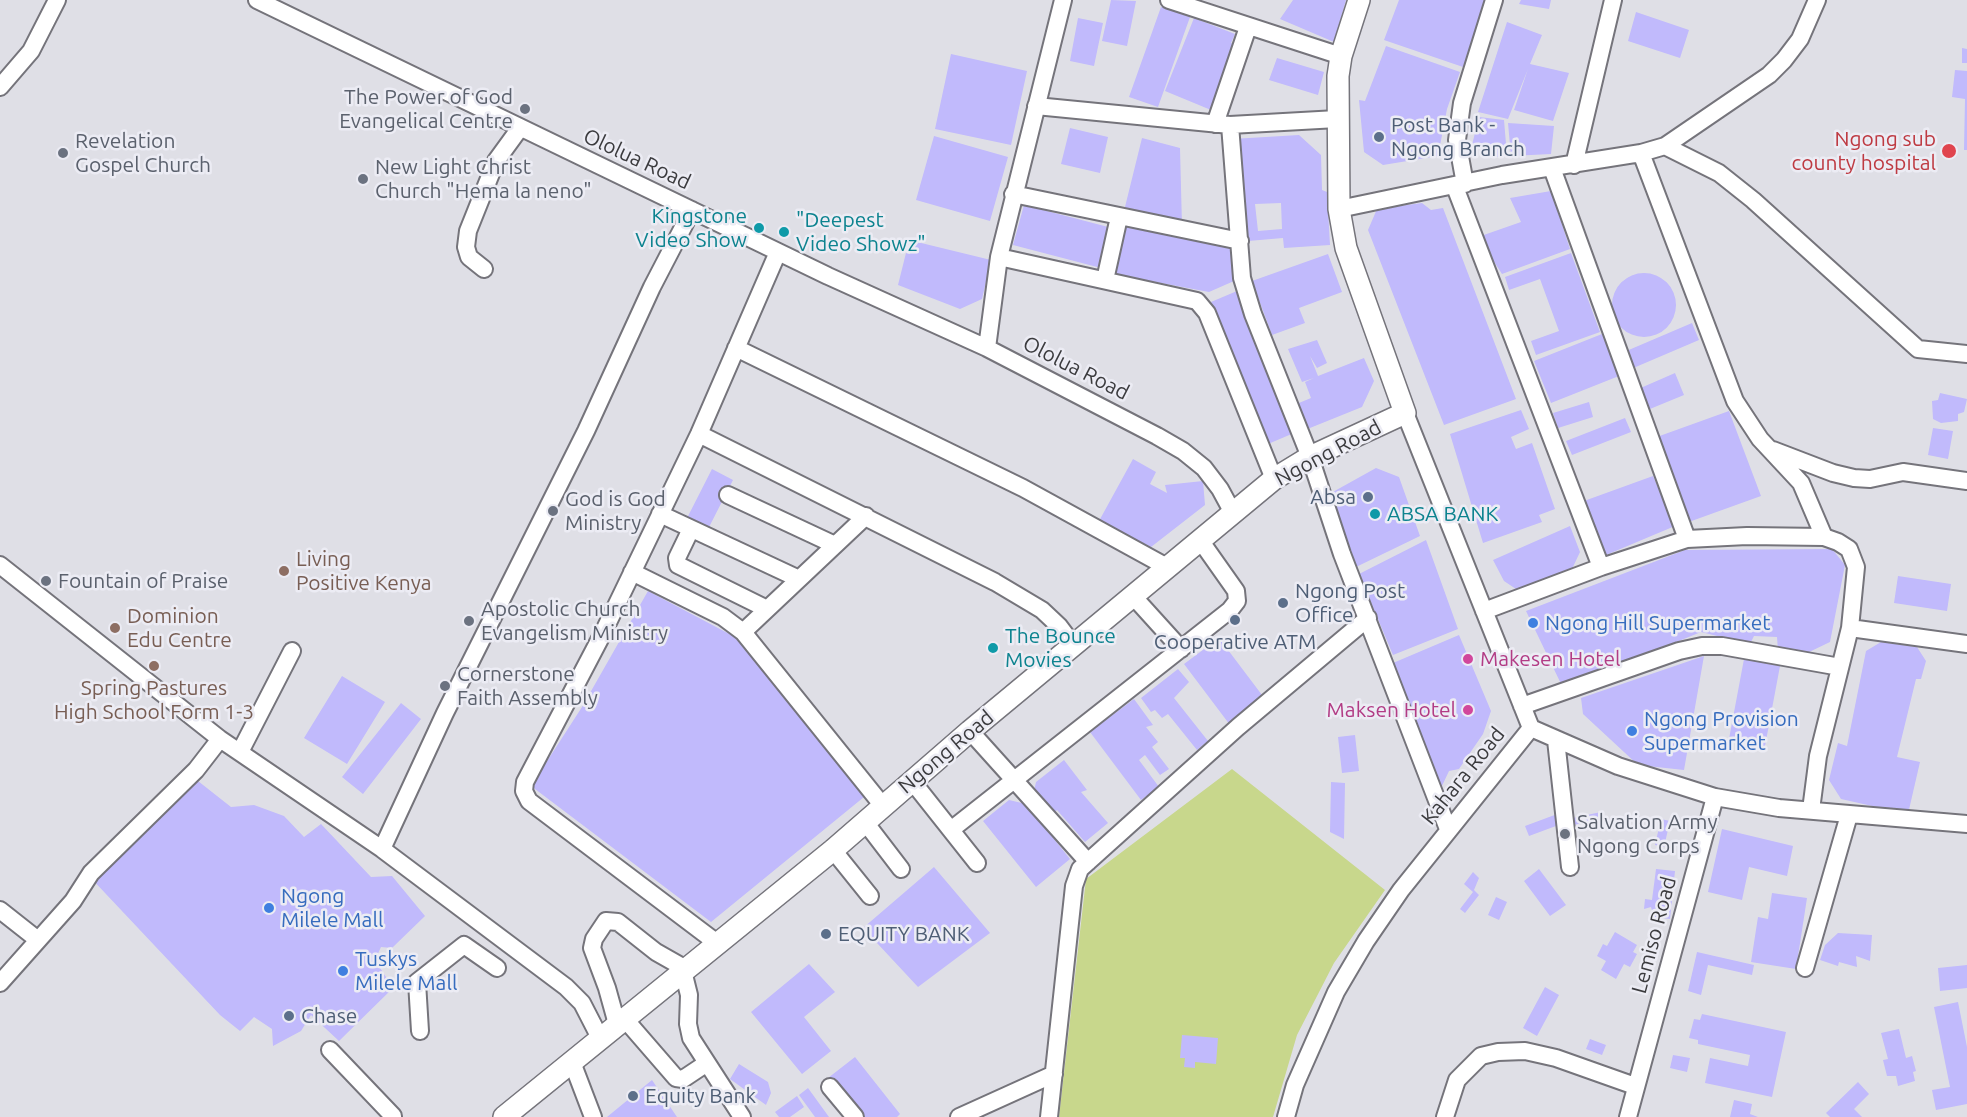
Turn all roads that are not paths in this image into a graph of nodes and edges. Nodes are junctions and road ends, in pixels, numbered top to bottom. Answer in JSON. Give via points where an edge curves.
{"nodes":[{"id":1,"x":57,"y":0,"type":"edge"},
{"id":2,"x":257,"y":0,"type":"edge"},
{"id":3,"x":1063,"y":0,"type":"edge"},
{"id":4,"x":1169,"y":0,"type":"edge"},
{"id":5,"x":1359,"y":0,"type":"edge"},
{"id":6,"x":1494,"y":0,"type":"edge"},
{"id":7,"x":1613,"y":0,"type":"edge"},
{"id":8,"x":1817,"y":0,"type":"edge"},
{"id":9,"x":1248,"y":27,"type":"junction"},
{"id":10,"x":1341,"y":56,"type":"junction"},
{"id":11,"x":0,"y":87,"type":"edge"},
{"id":12,"x":1036,"y":106,"type":"junction"},
{"id":13,"x":1336,"y":119,"type":"junction"},
{"id":14,"x":1222,"y":124,"type":"junction"},
{"id":15,"x":520,"y":128,"type":"junction"},
{"id":16,"x":1665,"y":146,"type":"junction"},
{"id":17,"x":1641,"y":153,"type":"junction"},
{"id":18,"x":1574,"y":165,"type":"junction"},
{"id":19,"x":1552,"y":168,"type":"junction"},
{"id":20,"x":1460,"y":185,"type":"junction"},
{"id":21,"x":1013,"y":194,"type":"junction"},
{"id":22,"x":1339,"y":209,"type":"junction"},
{"id":23,"x":692,"y":210,"type":"junction"},
{"id":24,"x":1119,"y":217,"type":"junction"},
{"id":25,"x":1240,"y":241,"type":"junction"},
{"id":26,"x":778,"y":252,"type":"junction"},
{"id":27,"x":999,"y":257,"type":"junction"},
{"id":28,"x":484,"y":269,"type":"dead end"},
{"id":29,"x":1105,"y":280,"type":"junction"},
{"id":30,"x":736,"y":348,"type":"junction"},
{"id":31,"x":987,"y":348,"type":"junction"},
{"id":32,"x":1967,"y":354,"type":"edge"},
{"id":33,"x":1405,"y":413,"type":"junction"},
{"id":34,"x":699,"y":434,"type":"junction"},
{"id":35,"x":1769,"y":449,"type":"junction"},
{"id":36,"x":1310,"y":457,"type":"junction"},
{"id":37,"x":1274,"y":478,"type":"junction"},
{"id":38,"x":1967,"y":482,"type":"edge"},
{"id":39,"x":728,"y":495,"type":"dead end"},
{"id":40,"x":1233,"y":513,"type":"junction"},
{"id":41,"x":660,"y":514,"type":"junction"},
{"id":42,"x":866,"y":516,"type":"junction"},
{"id":43,"x":691,"y":530,"type":"junction"},
{"id":44,"x":1824,"y":537,"type":"junction"},
{"id":45,"x":1687,"y":539,"type":"junction"},
{"id":46,"x":1200,"y":540,"type":"junction"},
{"id":47,"x":835,"y":545,"type":"junction"},
{"id":48,"x":0,"y":565,"type":"edge"},
{"id":49,"x":1167,"y":567,"type":"junction"},
{"id":50,"x":1601,"y":567,"type":"junction"},
{"id":51,"x":632,"y":572,"type":"junction"},
{"id":52,"x":797,"y":578,"type":"junction"},
{"id":53,"x":1133,"y":596,"type":"junction"},
{"id":54,"x":767,"y":609,"type":"junction"},
{"id":55,"x":1484,"y":611,"type":"junction"},
{"id":56,"x":1368,"y":618,"type":"junction"},
{"id":57,"x":1850,"y":628,"type":"junction"},
{"id":58,"x":743,"y":632,"type":"junction"},
{"id":59,"x":1967,"y":644,"type":"edge"},
{"id":60,"x":1074,"y":646,"type":"junction"},
{"id":61,"x":1181,"y":649,"type":"junction"},
{"id":62,"x":292,"y":651,"type":"dead end"},
{"id":63,"x":1840,"y":667,"type":"junction"},
{"id":64,"x":1522,"y":706,"type":"junction"},
{"id":65,"x":1531,"y":728,"type":"junction"},
{"id":66,"x":970,"y":731,"type":"junction"},
{"id":67,"x":220,"y":739,"type":"junction"},
{"id":68,"x":1556,"y":740,"type":"junction"},
{"id":69,"x":240,"y":752,"type":"junction"},
{"id":70,"x":912,"y":781,"type":"junction"},
{"id":71,"x":1016,"y":782,"type":"junction"},
{"id":72,"x":1715,"y":797,"type":"junction"},
{"id":73,"x":883,"y":806,"type":"junction"},
{"id":74,"x":1811,"y":810,"type":"junction"},
{"id":75,"x":1849,"y":815,"type":"junction"},
{"id":76,"x":865,"y":822,"type":"junction"},
{"id":77,"x":1967,"y":824,"type":"edge"},
{"id":78,"x":1448,"y":829,"type":"junction"},
{"id":79,"x":952,"y":830,"type":"junction"},
{"id":80,"x":382,"y":849,"type":"junction"},
{"id":81,"x":833,"y":850,"type":"junction"},
{"id":82,"x":1088,"y":862,"type":"junction"},
{"id":83,"x":977,"y":863,"type":"dead end"},
{"id":84,"x":1570,"y":867,"type":"dead end"},
{"id":85,"x":901,"y":868,"type":"dead end"},
{"id":86,"x":870,"y":896,"type":"dead end"},
{"id":87,"x":0,"y":910,"type":"edge"},
{"id":88,"x":38,"y":940,"type":"junction"},
{"id":89,"x":717,"y":943,"type":"junction"},
{"id":90,"x":497,"y":968,"type":"dead end"},
{"id":91,"x":1804,"y":968,"type":"dead end"},
{"id":92,"x":684,"y":970,"type":"junction"},
{"id":93,"x":0,"y":983,"type":"edge"},
{"id":94,"x":620,"y":1021,"type":"junction"},
{"id":95,"x":420,"y":1031,"type":"dead end"},
{"id":96,"x":600,"y":1038,"type":"junction"},
{"id":97,"x":330,"y":1050,"type":"dead end"},
{"id":98,"x":572,"y":1062,"type":"junction"},
{"id":99,"x":706,"y":1063,"type":"junction"},
{"id":100,"x":1054,"y":1074,"type":"junction"},
{"id":101,"x":1635,"y":1086,"type":"junction"},
{"id":102,"x":830,"y":1087,"type":"dead end"},
{"id":103,"x":394,"y":1117,"type":"edge"},
{"id":104,"x":504,"y":1117,"type":"edge"},
{"id":105,"x":593,"y":1117,"type":"edge"},
{"id":106,"x":742,"y":1117,"type":"edge"},
{"id":107,"x":855,"y":1117,"type":"edge"},
{"id":108,"x":959,"y":1117,"type":"edge"},
{"id":109,"x":1049,"y":1117,"type":"edge"},
{"id":110,"x":1286,"y":1117,"type":"edge"},
{"id":111,"x":1445,"y":1117,"type":"edge"},
{"id":112,"x":1628,"y":1117,"type":"edge"}],
"edges":[{"from":1,"to":11,"type":"street","via":[[31,51]]},
{"from":2,"to":15,"type":"street","name":"Ololua Road"},
{"from":3,"to":12,"type":"street"},
{"from":4,"to":9,"type":"street"},
{"from":5,"to":10,"type":"main road"},
{"from":6,"to":20,"type":"street","via":[[1462,103],[1457,140]]},
{"from":7,"to":18,"type":"street"},
{"from":8,"to":16,"type":"street","via":[[1800,39],[1769,75]]},
{"from":9,"to":10,"type":"street"},
{"from":9,"to":14,"type":"street"},
{"from":10,"to":13,"type":"main road"},
{"from":12,"to":14,"type":"street"},
{"from":12,"to":21,"type":"street"},
{"from":13,"to":14,"type":"street"},
{"from":13,"to":22,"type":"main road"},
{"from":14,"to":25,"type":"street"},
{"from":15,"to":23,"type":"street","name":"Ololua Road"},
{"from":15,"to":28,"type":"street","via":[[496,160],[468,231],[469,257]]},
{"from":16,"to":17,"type":"street"},
{"from":16,"to":32,"type":"street","via":[[1719,173],[1753,200],[1918,349]]},
{"from":17,"to":18,"type":"street"},
{"from":17,"to":35,"type":"street","via":[[1734,401]]},
{"from":18,"to":19,"type":"street"},
{"from":19,"to":20,"type":"street"},
{"from":19,"to":45,"type":"street"},
{"from":20,"to":22,"type":"street"},
{"from":20,"to":50,"type":"street"},
{"from":21,"to":24,"type":"street"},
{"from":21,"to":27,"type":"street"},
{"from":22,"to":33,"type":"main road","via":[[1346,248]]},
{"from":23,"to":26,"type":"street","name":"Ololua Road"},
{"from":23,"to":80,"type":"street"},
{"from":24,"to":25,"type":"street"},
{"from":24,"to":29,"type":"street"},
{"from":25,"to":36,"type":"street","via":[[1242,278],[1253,314]]},
{"from":26,"to":30,"type":"street"},
{"from":26,"to":31,"type":"street","name":"Ololua Road"},
{"from":27,"to":29,"type":"street"},
{"from":27,"to":31,"type":"street"},
{"from":29,"to":37,"type":"street","via":[[1189,299],[1203,306]]},
{"from":30,"to":34,"type":"street"},
{"from":30,"to":49,"type":"street","via":[[1023,488]]},
{"from":31,"to":40,"type":"street","name":"Ololua Road","via":[[1182,451],[1204,468]]},
{"from":33,"to":36,"type":"main road","name":"Ngong Road"},
{"from":33,"to":55,"type":"street","name":"Kahara Road"},
{"from":34,"to":41,"type":"street"},
{"from":34,"to":42,"type":"street"},
{"from":35,"to":38,"type":"street","via":[[1854,478],[1903,472]]},
{"from":35,"to":44,"type":"street","via":[[1801,483]]},
{"from":36,"to":37,"type":"main road","name":"Ngong Road"},
{"from":36,"to":56,"type":"street"},
{"from":37,"to":40,"type":"main road","name":"Ngong Road"},
{"from":39,"to":47,"type":"street"},
{"from":40,"to":46,"type":"main road","name":"Ngong Road"},
{"from":41,"to":43,"type":"street"},
{"from":41,"to":51,"type":"street"},
{"from":42,"to":47,"type":"street"},
{"from":42,"to":60,"type":"street","via":[[1042,610]]},
{"from":43,"to":52,"type":"street"},
{"from":43,"to":54,"type":"street","via":[[677,558],[678,565]]},
{"from":44,"to":45,"type":"street"},
{"from":44,"to":57,"type":"street","via":[[1849,549],[1854,558]]},
{"from":45,"to":50,"type":"street"},
{"from":46,"to":49,"type":"main road","name":"Ngong Road"},
{"from":46,"to":61,"type":"street","via":[[1236,591],[1237,601]]},
{"from":47,"to":52,"type":"street"},
{"from":48,"to":67,"type":"street"},
{"from":49,"to":53,"type":"main road","name":"Ngong Road"},
{"from":50,"to":55,"type":"street"},
{"from":51,"to":58,"type":"street","via":[[723,617]]},
{"from":51,"to":89,"type":"street","via":[[525,782],[524,792],[529,801]]},
{"from":52,"to":54,"type":"street"},
{"from":53,"to":60,"type":"main road","name":"Ngong Road"},
{"from":53,"to":61,"type":"street"},
{"from":54,"to":58,"type":"street"},
{"from":55,"to":64,"type":"street","name":"Kahara Road"},
{"from":56,"to":78,"type":"street"},
{"from":56,"to":82,"type":"street","via":[[1247,719]]},
{"from":57,"to":59,"type":"street"},
{"from":57,"to":63,"type":"street"},
{"from":58,"to":73,"type":"street"},
{"from":60,"to":66,"type":"main road","name":"Ngong Road"},
{"from":61,"to":71,"type":"street"},
{"from":62,"to":69,"type":"street"},
{"from":63,"to":64,"type":"street","via":[[1722,646],[1702,646]]},
{"from":63,"to":74,"type":"street","via":[[1818,756]]},
{"from":64,"to":65,"type":"street","name":"Kahara Road"},
{"from":65,"to":68,"type":"street"},
{"from":65,"to":78,"type":"street","name":"Kahara Road"},
{"from":66,"to":70,"type":"main road","name":"Ngong Road"},
{"from":66,"to":71,"type":"street"},
{"from":67,"to":69,"type":"street"},
{"from":67,"to":88,"type":"street","via":[[196,770],[91,873],[73,901]]},
{"from":68,"to":72,"type":"street","via":[[1618,766]]},
{"from":68,"to":84,"type":"street"},
{"from":69,"to":80,"type":"street"},
{"from":70,"to":73,"type":"main road","name":"Ngong Road"},
{"from":70,"to":79,"type":"street"},
{"from":71,"to":79,"type":"street"},
{"from":71,"to":82,"type":"street"},
{"from":72,"to":74,"type":"street"},
{"from":72,"to":101,"type":"street","name":"Lemiso Road"},
{"from":73,"to":76,"type":"main road","name":"Ngong Road"},
{"from":74,"to":75,"type":"street"},
{"from":75,"to":77,"type":"street"},
{"from":75,"to":91,"type":"street"},
{"from":76,"to":81,"type":"main road","name":"Ngong Road"},
{"from":76,"to":85,"type":"street"},
{"from":78,"to":110,"type":"street","name":"Kahara Road","via":[[1401,890],[1336,992],[1295,1086]]},
{"from":79,"to":83,"type":"street"},
{"from":80,"to":96,"type":"street","via":[[566,987],[582,1003]]},
{"from":81,"to":86,"type":"street"},
{"from":81,"to":89,"type":"main road","name":"Ngong Road"},
{"from":82,"to":100,"type":"street","via":[[1080,869],[1074,886]]},
{"from":87,"to":88,"type":"street"},
{"from":88,"to":93,"type":"street"},
{"from":89,"to":92,"type":"main road","name":"Ngong Road"},
{"from":90,"to":95,"type":"street","via":[[464,945],[417,982]]},
{"from":92,"to":94,"type":"main road","name":"Ngong Road"},
{"from":92,"to":94,"type":"street","via":[[618,922],[606,921],[592,948]]},
{"from":92,"to":99,"type":"street","via":[[691,1038]]},
{"from":94,"to":96,"type":"main road","name":"Ngong Road"},
{"from":94,"to":99,"type":"street","via":[[676,1078],[683,1078]]},
{"from":96,"to":98,"type":"main road","name":"Ngong Road"},
{"from":97,"to":103,"type":"street"},
{"from":98,"to":104,"type":"main road","name":"Ngong Road"},
{"from":98,"to":105,"type":"street"},
{"from":99,"to":106,"type":"street"},
{"from":100,"to":108,"type":"street"},
{"from":100,"to":109,"type":"street"},
{"from":101,"to":111,"type":"street","via":[[1556,1058],[1525,1051],[1498,1052],[1481,1056],[1457,1080]]},
{"from":101,"to":112,"type":"street","name":"Lemiso Road"},
{"from":102,"to":107,"type":"street"}]}
